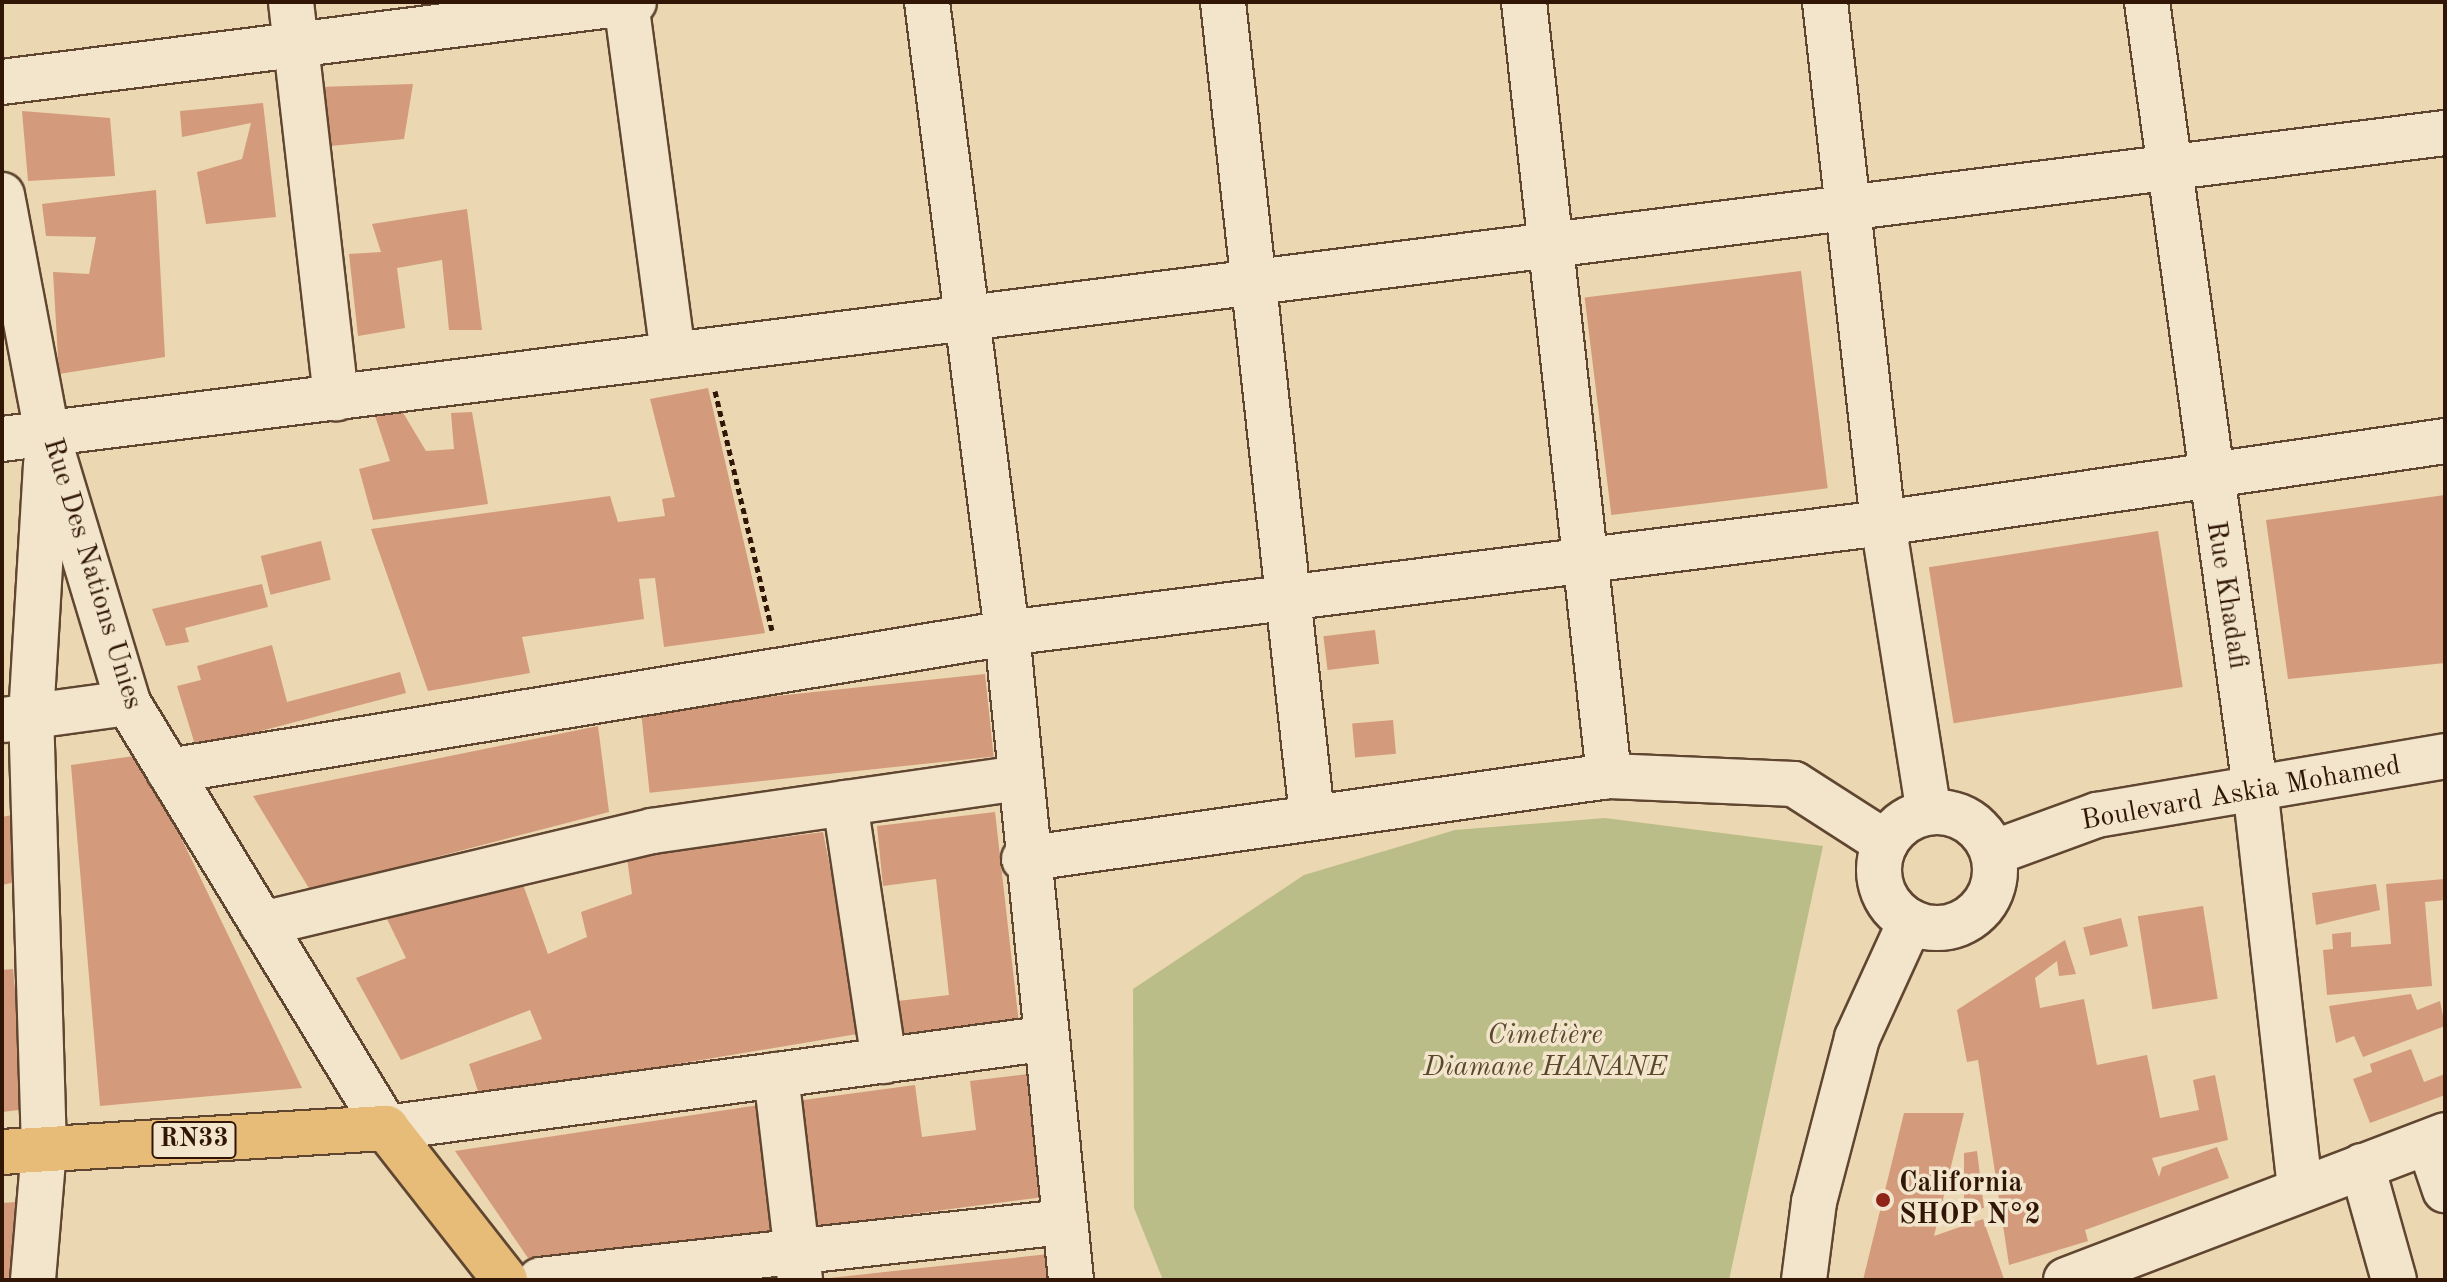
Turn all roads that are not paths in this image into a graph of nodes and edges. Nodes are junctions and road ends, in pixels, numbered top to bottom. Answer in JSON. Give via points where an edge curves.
{"nodes":[{"id":1,"x":291,"y":2,"type":"edge"},
{"id":2,"x":626,"y":2,"type":"edge"},
{"id":3,"x":634,"y":2,"type":"edge"},
{"id":4,"x":927,"y":2,"type":"edge"},
{"id":5,"x":1223,"y":2,"type":"edge"},
{"id":6,"x":1524,"y":2,"type":"edge"},
{"id":7,"x":1825,"y":2,"type":"edge"},
{"id":8,"x":2147,"y":2,"type":"edge"},
{"id":9,"x":297,"y":44,"type":"junction"},
{"id":10,"x":2,"y":82,"type":"edge"},
{"id":11,"x":2445,"y":133,"type":"edge"},
{"id":12,"x":2169,"y":167,"type":"junction"},
{"id":13,"x":2,"y":195,"type":"edge"},
{"id":14,"x":1849,"y":207,"type":"junction"},
{"id":15,"x":1555,"y":245,"type":"junction"},
{"id":16,"x":1252,"y":282,"type":"junction"},
{"id":17,"x":967,"y":318,"type":"junction"},
{"id":18,"x":690,"y":353,"type":"junction"},
{"id":19,"x":336,"y":398,"type":"junction"},
{"id":20,"x":47,"y":434,"type":"junction"},
{"id":21,"x":2,"y":439,"type":"edge"},
{"id":22,"x":2445,"y":441,"type":"edge"},
{"id":23,"x":2208,"y":477,"type":"junction"},
{"id":24,"x":1883,"y":523,"type":"junction"},
{"id":25,"x":1585,"y":557,"type":"junction"},
{"id":26,"x":1287,"y":594,"type":"junction"},
{"id":27,"x":1007,"y":633,"type":"junction"},
{"id":28,"x":128,"y":703,"type":"junction"},
{"id":29,"x":16,"y":719,"type":"edge"},
{"id":30,"x":2445,"y":756,"type":"edge"},
{"id":31,"x":169,"y":771,"type":"junction"},
{"id":32,"x":1609,"y":776,"type":"junction"},
{"id":33,"x":1018,"y":778,"type":"junction"},
{"id":34,"x":2255,"y":787,"type":"junction"},
{"id":35,"x":845,"y":803,"type":"junction"},
{"id":36,"x":1929,"y":812,"type":"junction"},
{"id":37,"x":1312,"y":816,"type":"junction"},
{"id":38,"x":1886,"y":843,"type":"junction"},
{"id":39,"x":1993,"y":853,"type":"junction"},
{"id":40,"x":1024,"y":859,"type":"junction"},
{"id":41,"x":1910,"y":922,"type":"junction"},
{"id":42,"x":262,"y":924,"type":"junction"},
{"id":43,"x":1042,"y":1039,"type":"junction"},
{"id":44,"x":884,"y":1061,"type":"junction"},
{"id":45,"x":776,"y":1075,"type":"junction"},
{"id":46,"x":386,"y":1128,"type":"junction"},
{"id":47,"x":2437,"y":1139,"type":"edge"},
{"id":48,"x":23,"y":1151,"type":"edge"},
{"id":49,"x":2362,"y":1166,"type":"junction"},
{"id":50,"x":2300,"y":1188,"type":"junction"},
{"id":51,"x":2445,"y":1190,"type":"edge"},
{"id":52,"x":1064,"y":1222,"type":"junction"},
{"id":53,"x":798,"y":1265,"type":"edge"},
{"id":54,"x":33,"y":1280,"type":"edge"},
{"id":55,"x":505,"y":1280,"type":"edge"},
{"id":56,"x":540,"y":1280,"type":"edge"},
{"id":57,"x":1071,"y":1280,"type":"edge"},
{"id":58,"x":1804,"y":1280,"type":"edge"},
{"id":59,"x":2066,"y":1280,"type":"edge"},
{"id":60,"x":2394,"y":1280,"type":"edge"}],
"edges":[{"from":1,"to":9,"type":"street"},
{"from":2,"to":3,"type":"street"},
{"from":2,"to":9,"type":"street"},
{"from":2,"to":18,"type":"street"},
{"from":4,"to":17,"type":"street"},
{"from":5,"to":16,"type":"street"},
{"from":6,"to":15,"type":"street"},
{"from":7,"to":14,"type":"street"},
{"from":8,"to":12,"type":"street","name":"Rue Khadafi"},
{"from":9,"to":10,"type":"street"},
{"from":9,"to":19,"type":"street"},
{"from":11,"to":12,"type":"street"},
{"from":12,"to":14,"type":"street"},
{"from":12,"to":23,"type":"street","name":"Rue Khadafi"},
{"from":13,"to":20,"type":"street","name":"Rue Des Nations Unies"},
{"from":14,"to":15,"type":"street"},
{"from":14,"to":24,"type":"street"},
{"from":15,"to":16,"type":"street"},
{"from":15,"to":25,"type":"street"},
{"from":16,"to":17,"type":"street"},
{"from":16,"to":26,"type":"street"},
{"from":17,"to":18,"type":"street"},
{"from":17,"to":27,"type":"street"},
{"from":18,"to":19,"type":"street"},
{"from":19,"to":20,"type":"street"},
{"from":20,"to":21,"type":"street"},
{"from":20,"to":28,"type":"street","name":"Rue Des Nations Unies"},
{"from":20,"to":29,"type":"street"},
{"from":22,"to":23,"type":"street"},
{"from":23,"to":24,"type":"street"},
{"from":23,"to":34,"type":"street","name":"Rue Khadafi"},
{"from":24,"to":25,"type":"street"},
{"from":24,"to":36,"type":"street"},
{"from":25,"to":26,"type":"street"},
{"from":25,"to":32,"type":"street"},
{"from":26,"to":27,"type":"street"},
{"from":26,"to":37,"type":"street"},
{"from":27,"to":31,"type":"street"},
{"from":27,"to":33,"type":"street"},
{"from":28,"to":29,"type":"street"},
{"from":28,"to":31,"type":"street","name":"Rue Des Nations Unies"},
{"from":29,"to":48,"type":"street"},
{"from":30,"to":34,"type":"street","name":"Boulevard Askia Mohamed"},
{"from":31,"to":42,"type":"street","name":"Rue Des Nations Unies"},
{"from":32,"to":37,"type":"street"},
{"from":32,"to":38,"type":"street","via":[[1794,784]]},
{"from":33,"to":35,"type":"street"},
{"from":33,"to":40,"type":"street"},
{"from":34,"to":39,"type":"street","name":"Boulevard Askia Mohamed","via":[[2097,815]]},
{"from":34,"to":50,"type":"street","name":"Rue Khadafi"},
{"from":35,"to":42,"type":"street","via":[[652,831]]},
{"from":35,"to":44,"type":"street"},
{"from":36,"to":38,"type":"street","via":[[1903,822]]},
{"from":36,"to":39,"type":"street","via":[[1969,821]]},
{"from":37,"to":40,"type":"street"},
{"from":38,"to":41,"type":"street","via":[[1881,887]]},
{"from":39,"to":41,"type":"street","via":[[1993,886],[1975,915],[1954,926]]},
{"from":40,"to":43,"type":"street"},
{"from":41,"to":58,"type":"street","via":[[1857,1038],[1814,1202]]},
{"from":42,"to":46,"type":"street","name":"Rue Des Nations Unies"},
{"from":43,"to":44,"type":"street"},
{"from":43,"to":52,"type":"street"},
{"from":44,"to":45,"type":"street"},
{"from":45,"to":46,"type":"street"},
{"from":45,"to":53,"type":"street"},
{"from":46,"to":48,"type":"main road","number":"RN33"},
{"from":46,"to":55,"type":"main road"},
{"from":47,"to":49,"type":"street"},
{"from":47,"to":51,"type":"street"},
{"from":48,"to":54,"type":"street"},
{"from":49,"to":50,"type":"street"},
{"from":49,"to":60,"type":"street"},
{"from":50,"to":59,"type":"street"},
{"from":52,"to":53,"type":"street"},
{"from":52,"to":57,"type":"street"},
{"from":53,"to":56,"type":"street"}]}
